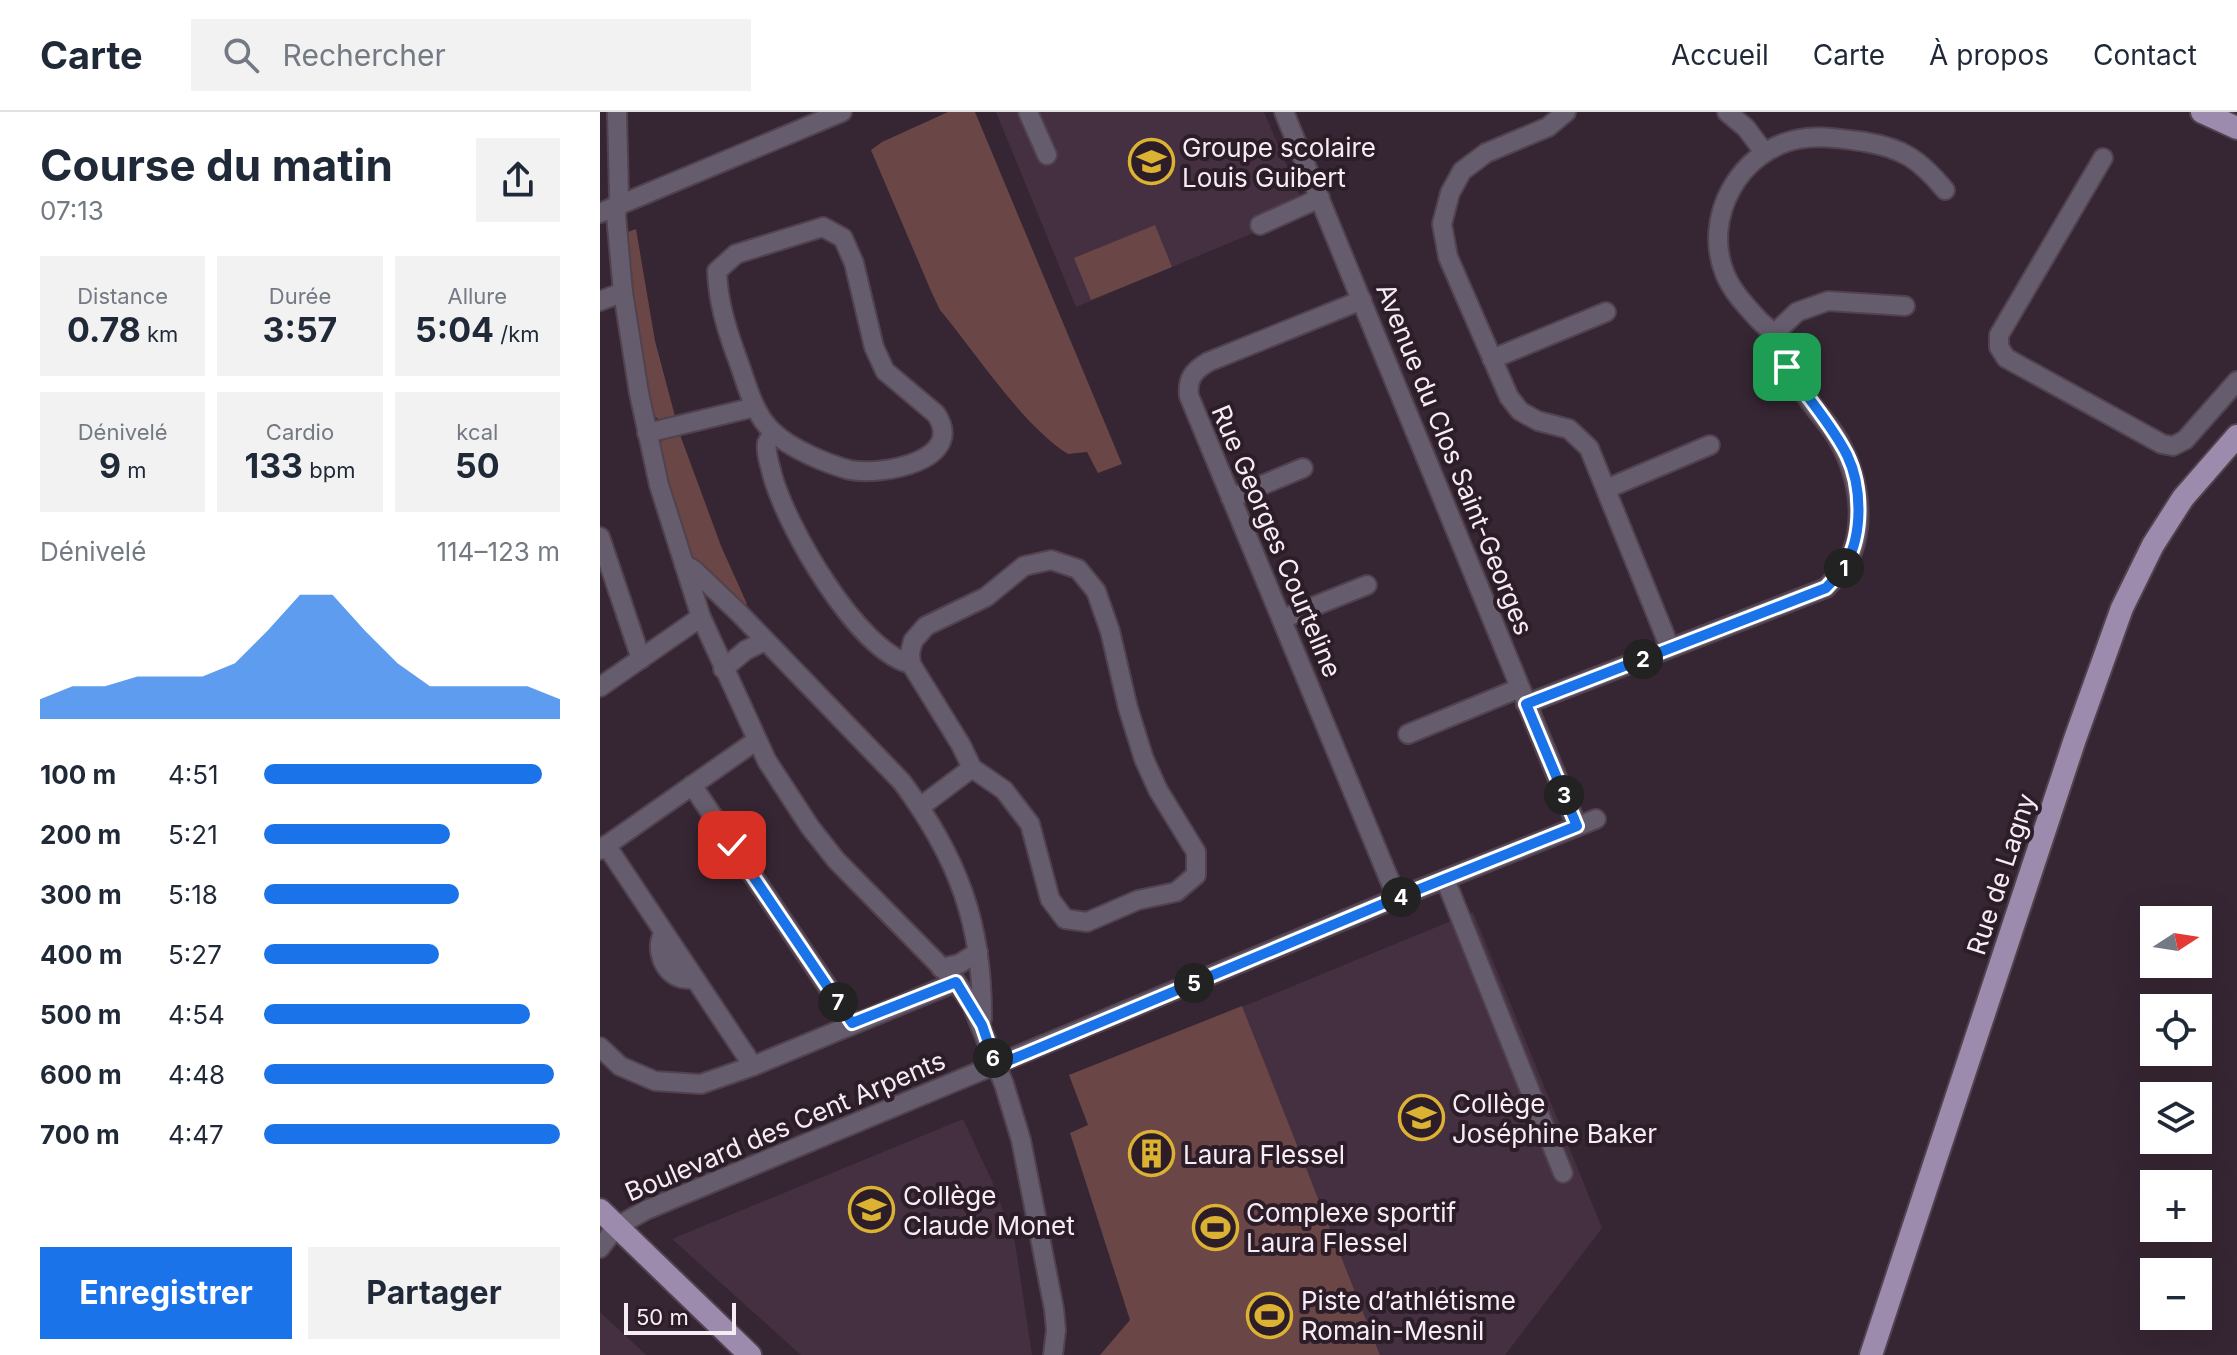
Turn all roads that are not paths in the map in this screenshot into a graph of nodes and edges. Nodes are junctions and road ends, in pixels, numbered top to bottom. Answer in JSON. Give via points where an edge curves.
{"nodes":[{"id":1,"x":842,"y":112,"type":"edge"},
{"id":2,"x":1028,"y":112,"type":"edge"},
{"id":3,"x":1284,"y":112,"type":"edge"},
{"id":4,"x":1566,"y":112,"type":"edge"},
{"id":5,"x":1727,"y":112,"type":"edge"},
{"id":6,"x":2202,"y":112,"type":"edge"},
{"id":7,"x":611,"y":114,"type":"edge"},
{"id":8,"x":2237,"y":128,"type":"edge"},
{"id":9,"x":1764,"y":152,"type":"junction"},
{"id":10,"x":1047,"y":155,"type":"dead end"},
{"id":11,"x":2103,"y":158,"type":"dead end"},
{"id":12,"x":1945,"y":190,"type":"dead end"},
{"id":13,"x":1320,"y":198,"type":"junction"},
{"id":14,"x":618,"y":206,"type":"junction"},
{"id":15,"x":600,"y":213,"type":"edge"},
{"id":16,"x":1260,"y":225,"type":"dead end"},
{"id":17,"x":623,"y":292,"type":"junction"},
{"id":18,"x":1362,"y":300,"type":"junction"},
{"id":19,"x":600,"y":301,"type":"edge"},
{"id":20,"x":1905,"y":306,"type":"dead end"},
{"id":21,"x":1606,"y":312,"type":"dead end"},
{"id":22,"x":1774,"y":334,"type":"junction"},
{"id":23,"x":1492,"y":359,"type":"junction"},
{"id":24,"x":2237,"y":381,"type":"edge"},
{"id":25,"x":755,"y":407,"type":"junction"},
{"id":26,"x":773,"y":432,"type":"junction"},
{"id":27,"x":647,"y":433,"type":"junction"},
{"id":28,"x":2237,"y":436,"type":"edge"},
{"id":29,"x":1710,"y":445,"type":"dead end"},
{"id":30,"x":1303,"y":468,"type":"dead end"},
{"id":31,"x":1606,"y":489,"type":"junction"},
{"id":32,"x":1231,"y":498,"type":"junction"},
{"id":33,"x":600,"y":537,"type":"edge"},
{"id":34,"x":684,"y":564,"type":"junction"},
{"id":35,"x":1367,"y":585,"type":"dead end"},
{"id":36,"x":701,"y":617,"type":"junction"},
{"id":37,"x":1282,"y":619,"type":"junction"},
{"id":38,"x":765,"y":641,"type":"junction"},
{"id":39,"x":1670,"y":648,"type":"junction"},
{"id":40,"x":641,"y":659,"type":"junction"},
{"id":41,"x":911,"y":664,"type":"junction"},
{"id":42,"x":723,"y":669,"type":"junction"},
{"id":43,"x":600,"y":687,"type":"edge"},
{"id":44,"x":1523,"y":696,"type":"junction"},
{"id":45,"x":1408,"y":734,"type":"dead end"},
{"id":46,"x":757,"y":740,"type":"junction"},
{"id":47,"x":972,"y":768,"type":"junction"},
{"id":48,"x":692,"y":785,"type":"junction"},
{"id":49,"x":920,"y":807,"type":"junction"},
{"id":50,"x":1596,"y":819,"type":"dead end"},
{"id":51,"x":1577,"y":826,"type":"junction"},
{"id":52,"x":603,"y":848,"type":"edge"},
{"id":53,"x":1445,"y":879,"type":"junction"},
{"id":54,"x":1397,"y":898,"type":"junction"},
{"id":55,"x":978,"y":952,"type":"junction"},
{"id":56,"x":941,"y":968,"type":"junction"},
{"id":57,"x":956,"y":982,"type":"junction"},
{"id":58,"x":852,"y":1023,"type":"junction"},
{"id":59,"x":982,"y":1025,"type":"junction"},
{"id":60,"x":600,"y":1047,"type":"edge"},
{"id":61,"x":753,"y":1066,"type":"junction"},
{"id":62,"x":996,"y":1066,"type":"junction"},
{"id":63,"x":1563,"y":1173,"type":"dead end"},
{"id":64,"x":600,"y":1210,"type":"edge"},
{"id":65,"x":608,"y":1226,"type":"edge"},
{"id":66,"x":600,"y":1248,"type":"edge"},
{"id":67,"x":750,"y":1355,"type":"edge"},
{"id":68,"x":1053,"y":1355,"type":"edge"},
{"id":69,"x":1871,"y":1355,"type":"edge"}],
"edges":[{"from":1,"to":14,"type":"street"},
{"from":2,"to":10,"type":"street"},
{"from":3,"to":13,"type":"street","name":"Avenue du Clos Saint-Georges"},
{"from":4,"to":23,"type":"street","via":[[1548,127],[1486,153],[1462,171],[1450,193],[1442,224],[1448,257]]},
{"from":5,"to":9,"type":"street"},
{"from":6,"to":8,"type":"main road"},
{"from":7,"to":14,"type":"street"},
{"from":9,"to":12,"type":"street","via":[[1797,139],[1828,137],[1892,146],[1925,166]]},
{"from":9,"to":22,"type":"street","via":[[1729,191],[1718,248],[1738,298]]},
{"from":11,"to":24,"type":"street","via":[[1999,335],[1999,347],[2006,358],[2173,446],[2185,440]]},
{"from":13,"to":16,"type":"street"},
{"from":13,"to":18,"type":"street","name":"Avenue du Clos Saint-Georges"},
{"from":14,"to":15,"type":"street"},
{"from":14,"to":17,"type":"street"},
{"from":17,"to":19,"type":"street"},
{"from":17,"to":27,"type":"street"},
{"from":18,"to":32,"type":"street","name":"Rue Georges Courteline","via":[[1208,362],[1190,378],[1189,396]]},
{"from":18,"to":44,"type":"street","name":"Avenue du Clos Saint-Georges"},
{"from":20,"to":22,"type":"street","via":[[1828,301],[1797,312]]},
{"from":21,"to":23,"type":"street"},
{"from":22,"to":39,"type":"street","via":[[1795,379],[1848,457],[1856,482],[1855,542],[1845,566],[1826,588]]},
{"from":23,"to":31,"type":"street","via":[[1520,411],[1569,429],[1589,448]]},
{"from":25,"to":26,"type":"street"},
{"from":25,"to":26,"type":"street","via":[[717,298],[717,271],[736,254],[823,227],[843,238],[854,263],[885,371],[936,414],[943,432],[936,449],[920,461],[868,471],[814,458]]},
{"from":25,"to":27,"type":"street"},
{"from":26,"to":41,"type":"street","via":[[767,451],[774,480],[805,553],[876,645]]},
{"from":27,"to":34,"type":"street"},
{"from":28,"to":69,"type":"main road","name":"Rue de Lagny","via":[[2183,498],[2122,608]]},
{"from":29,"to":31,"type":"street"},
{"from":30,"to":32,"type":"street"},
{"from":31,"to":39,"type":"street"},
{"from":32,"to":37,"type":"street","name":"Rue Georges Courteline"},
{"from":33,"to":40,"type":"street"},
{"from":34,"to":36,"type":"street"},
{"from":34,"to":38,"type":"street"},
{"from":35,"to":37,"type":"street"},
{"from":36,"to":40,"type":"street"},
{"from":36,"to":42,"type":"street"},
{"from":37,"to":54,"type":"street","name":"Rue Georges Courteline"},
{"from":38,"to":42,"type":"street"},
{"from":38,"to":49,"type":"street"},
{"from":39,"to":44,"type":"street"},
{"from":40,"to":43,"type":"street"},
{"from":41,"to":47,"type":"street"},
{"from":41,"to":47,"type":"street","via":[[913,641],[926,626],[986,597],[1024,566],[1051,560],[1078,569],[1096,591],[1144,759],[1196,852],[1196,875],[1176,892],[1138,900],[1087,922],[1065,919],[1050,899],[1030,824],[1004,790]]},
{"from":42,"to":46,"type":"street"},
{"from":44,"to":45,"type":"street"},
{"from":44,"to":51,"type":"street","name":"Avenue du Clos Saint-Georges"},
{"from":46,"to":48,"type":"street"},
{"from":46,"to":56,"type":"street","via":[[836,860]]},
{"from":47,"to":49,"type":"street"},
{"from":48,"to":52,"type":"street"},
{"from":48,"to":58,"type":"street"},
{"from":49,"to":55,"type":"street","via":[[959,878]]},
{"from":50,"to":51,"type":"street","name":"Boulevard des Cent Arpents"},
{"from":51,"to":53,"type":"street","name":"Boulevard des Cent Arpents"},
{"from":52,"to":61,"type":"street"},
{"from":53,"to":54,"type":"street","name":"Boulevard des Cent Arpents"},
{"from":53,"to":63,"type":"street"},
{"from":54,"to":62,"type":"street","name":"Boulevard des Cent Arpents"},
{"from":55,"to":56,"type":"street"},
{"from":55,"to":59,"type":"street"},
{"from":56,"to":57,"type":"street"},
{"from":57,"to":58,"type":"street"},
{"from":57,"to":59,"type":"street"},
{"from":58,"to":61,"type":"street"},
{"from":59,"to":62,"type":"street"},
{"from":60,"to":61,"type":"street","via":[[620,1066],[655,1081],[701,1084]]},
{"from":62,"to":65,"type":"street","name":"Boulevard des Cent Arpents"},
{"from":62,"to":68,"type":"street","via":[[1030,1180],[1054,1309]]},
{"from":64,"to":65,"type":"main road"},
{"from":65,"to":66,"type":"street","name":"Boulevard des Cent Arpents"},
{"from":65,"to":67,"type":"main road"}]}
